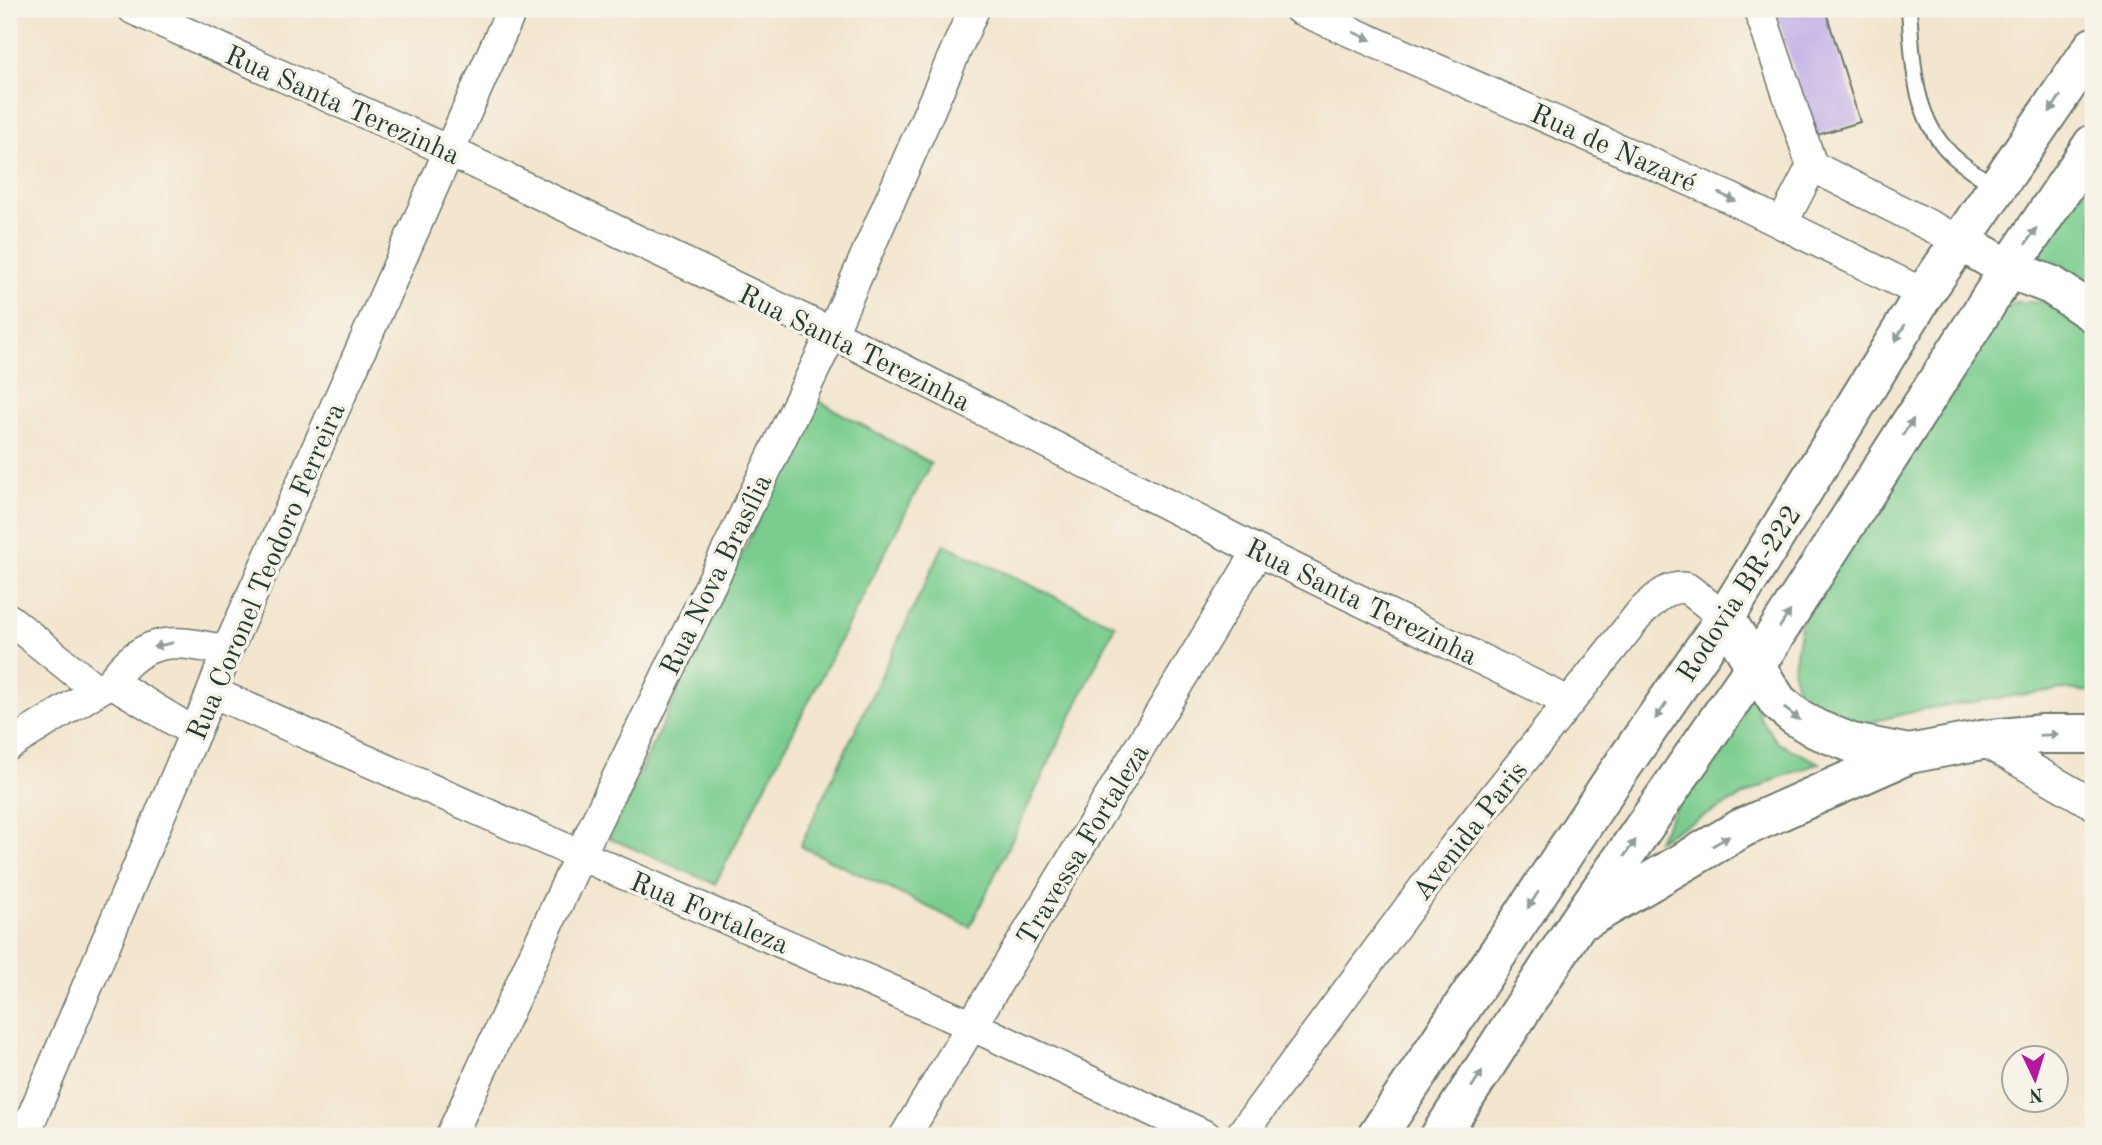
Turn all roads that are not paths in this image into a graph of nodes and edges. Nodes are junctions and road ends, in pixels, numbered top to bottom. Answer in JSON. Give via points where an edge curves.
{"nodes":[{"id":1,"x":133,"y":9,"type":"edge"},
{"id":2,"x":512,"y":9,"type":"edge"},
{"id":3,"x":974,"y":9,"type":"edge"},
{"id":4,"x":1299,"y":9,"type":"edge"},
{"id":5,"x":1759,"y":9,"type":"edge"},
{"id":6,"x":1909,"y":9,"type":"edge"},
{"id":7,"x":174,"y":18,"type":"edge"},
{"id":8,"x":2093,"y":47,"type":"edge"},
{"id":9,"x":2093,"y":144,"type":"edge"},
{"id":10,"x":449,"y":151,"type":"junction"},
{"id":11,"x":1812,"y":166,"type":"junction"},
{"id":12,"x":1997,"y":188,"type":"junction"},
{"id":13,"x":1782,"y":225,"type":"junction"},
{"id":14,"x":1960,"y":241,"type":"junction"},
{"id":15,"x":2009,"y":269,"type":"junction"},
{"id":16,"x":1924,"y":294,"type":"junction"},
{"id":17,"x":2093,"y":313,"type":"edge"},
{"id":18,"x":832,"y":333,"type":"junction"},
{"id":19,"x":1258,"y":551,"type":"junction"},
{"id":20,"x":1726,"y":618,"type":"junction"},
{"id":21,"x":9,"y":619,"type":"edge"},
{"id":22,"x":227,"y":652,"type":"junction"},
{"id":23,"x":1756,"y":665,"type":"junction"},
{"id":24,"x":104,"y":686,"type":"junction"},
{"id":25,"x":212,"y":692,"type":"junction"},
{"id":26,"x":1569,"y":702,"type":"junction"},
{"id":27,"x":195,"y":733,"type":"junction"},
{"id":28,"x":2093,"y":734,"type":"edge"},
{"id":29,"x":1982,"y":740,"type":"junction"},
{"id":30,"x":9,"y":746,"type":"edge"},
{"id":31,"x":1909,"y":754,"type":"junction"},
{"id":32,"x":2093,"y":804,"type":"edge"},
{"id":33,"x":580,"y":855,"type":"junction"},
{"id":34,"x":1577,"y":924,"type":"junction"},
{"id":35,"x":973,"y":1026,"type":"junction"},
{"id":36,"x":24,"y":1136,"type":"edge"},
{"id":37,"x":452,"y":1136,"type":"edge"},
{"id":38,"x":905,"y":1136,"type":"edge"},
{"id":39,"x":1206,"y":1136,"type":"edge"},
{"id":40,"x":1240,"y":1136,"type":"edge"},
{"id":41,"x":1377,"y":1136,"type":"edge"},
{"id":42,"x":1440,"y":1136,"type":"edge"}],
"edges":[{"from":1,"to":7,"type":"street","name":"Rua Santa Terezinha"},
{"from":2,"to":10,"type":"street","name":"Rua Coronel Teodoro Ferreira"},
{"from":3,"to":18,"type":"street","name":"Rua Nova Brasília"},
{"from":4,"to":13,"type":"street","name":"Rua de Nazaré","one_way":true},
{"from":5,"to":11,"type":"street"},
{"from":6,"to":12,"type":"lane","via":[[1914,76],[1926,121],[1949,152]]},
{"from":7,"to":10,"type":"street","name":"Rua Santa Terezinha"},
{"from":8,"to":12,"type":"main road","name":"Rodovia BR-222","one_way":true},
{"from":15,"to":9,"type":"main road","name":"Rodovia BR-222","one_way":true},
{"from":10,"to":18,"type":"street","name":"Rua Santa Terezinha"},
{"from":10,"to":22,"type":"street","name":"Rua Coronel Teodoro Ferreira"},
{"from":11,"to":13,"type":"street"},
{"from":11,"to":14,"type":"street"},
{"from":12,"to":14,"type":"main road","name":"Rodovia BR-222"},
{"from":13,"to":16,"type":"street","name":"Rua de Nazaré"},
{"from":14,"to":15,"type":"main road"},
{"from":14,"to":16,"type":"main road","name":"Rodovia BR-222"},
{"from":15,"to":17,"type":"main road","via":[[2051,285]]},
{"from":23,"to":15,"type":"main road","name":"Rodovia BR-222","one_way":true},
{"from":16,"to":20,"type":"main road","name":"Rodovia BR-222","one_way":true},
{"from":18,"to":19,"type":"street","name":"Rua Santa Terezinha"},
{"from":18,"to":33,"type":"street","name":"Rua Nova Brasília"},
{"from":19,"to":26,"type":"street","name":"Rua Santa Terezinha"},
{"from":19,"to":35,"type":"street","name":"Travessa Fortaleza"},
{"from":20,"to":23,"type":"main road"},
{"from":20,"to":26,"type":"street","name":"Avenida Paris","via":[[1687,588],[1669,589],[1641,612]]},
{"from":20,"to":41,"type":"main road","name":"Rodovia BR-222","one_way":true},
{"from":21,"to":24,"type":"street"},
{"from":22,"to":24,"type":"street","one_way":true,"via":[[174,642],[158,645],[135,656]]},
{"from":22,"to":25,"type":"street","name":"Rua Coronel Teodoro Ferreira"},
{"from":23,"to":31,"type":"main road","one_way":true,"via":[[1778,702],[1816,729],[1852,743]]},
{"from":34,"to":23,"type":"main road","name":"Rodovia BR-222","one_way":true},
{"from":24,"to":27,"type":"street"},
{"from":24,"to":30,"type":"street"},
{"from":25,"to":27,"type":"street","name":"Rua Coronel Teodoro Ferreira"},
{"from":25,"to":33,"type":"street","name":"Rua Fortaleza"},
{"from":26,"to":40,"type":"street","name":"Avenida Paris","via":[[1451,850]]},
{"from":27,"to":36,"type":"street","name":"Rua Coronel Teodoro Ferreira"},
{"from":29,"to":28,"type":"main road","one_way":true},
{"from":29,"to":31,"type":"main road"},
{"from":29,"to":32,"type":"street"},
{"from":34,"to":31,"type":"main road","one_way":true,"via":[[1742,828]]},
{"from":33,"to":35,"type":"street","name":"Rua Fortaleza"},
{"from":33,"to":37,"type":"street","name":"Rua Nova Brasília"},
{"from":42,"to":34,"type":"main road","name":"Rodovia BR-222","one_way":true},
{"from":35,"to":38,"type":"street","name":"Travessa Fortaleza"},
{"from":35,"to":39,"type":"street","name":"Rua Fortaleza"}]}
